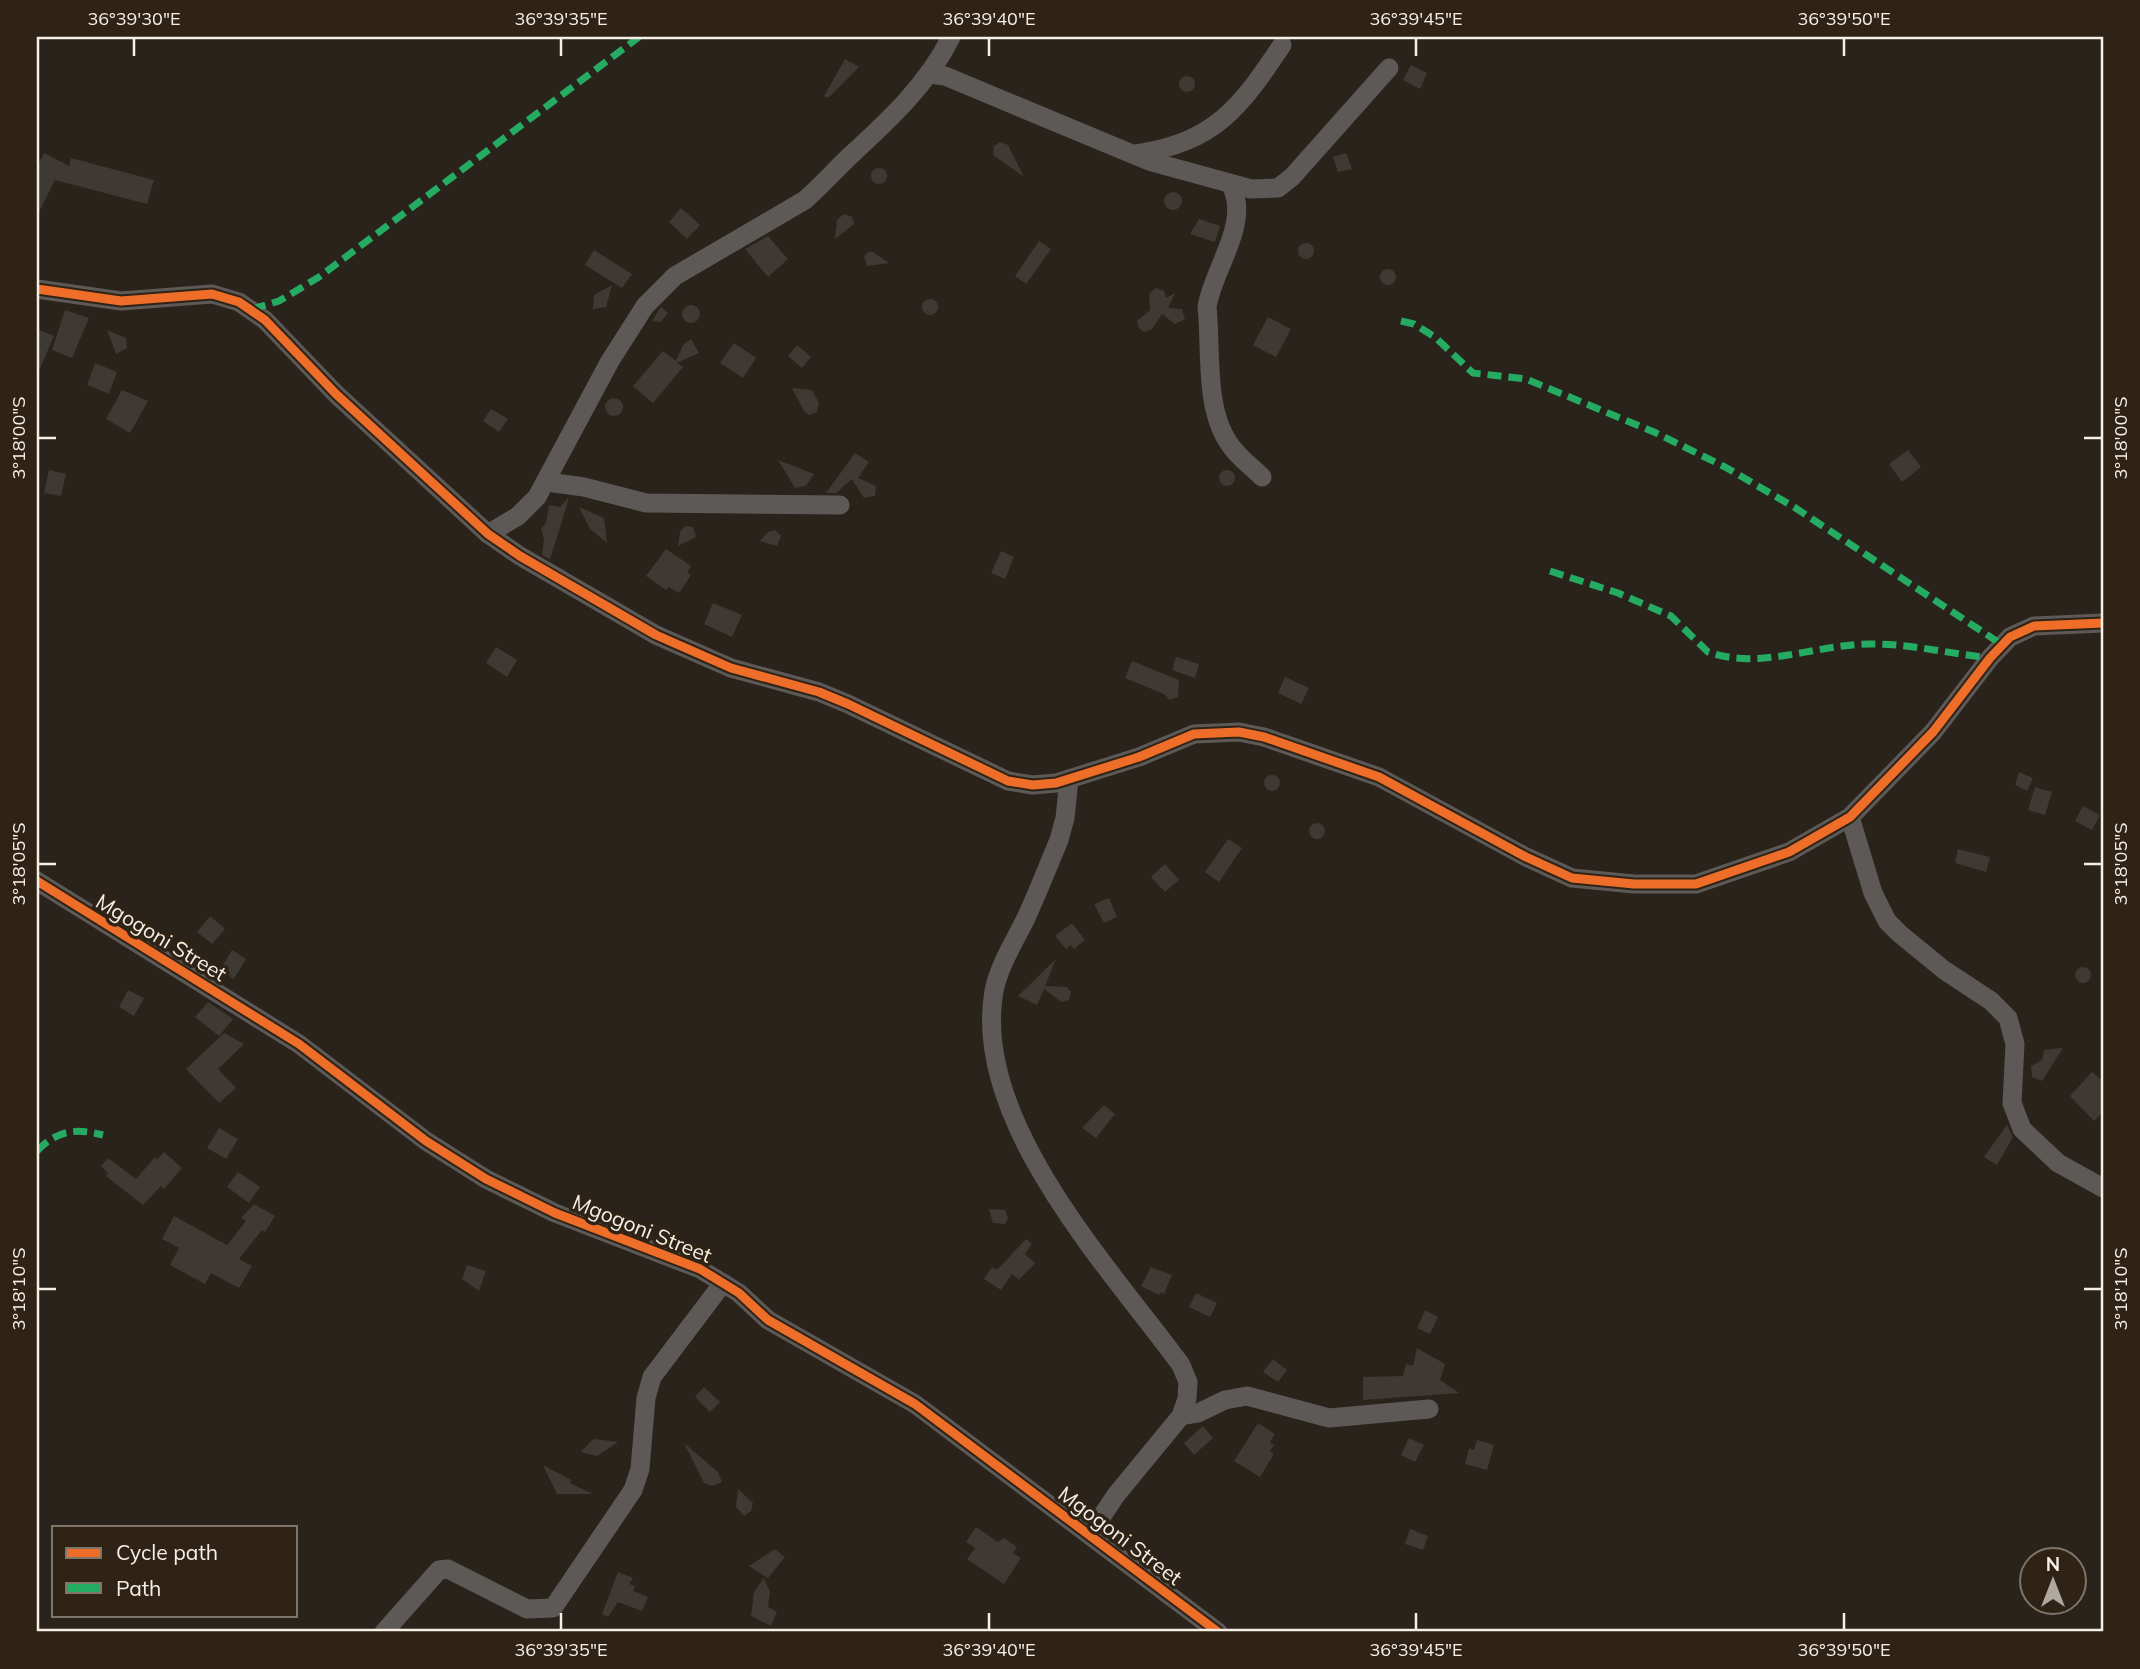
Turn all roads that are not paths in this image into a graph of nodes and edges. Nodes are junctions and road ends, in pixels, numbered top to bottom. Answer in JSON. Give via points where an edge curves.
{"nodes":[{"id":1,"x":951,"y":37,"type":"edge"},
{"id":2,"x":1282,"y":45,"type":"dead end"},
{"id":3,"x":1389,"y":68,"type":"dead end"},
{"id":4,"x":929,"y":74,"type":"junction"},
{"id":5,"x":1131,"y":155,"type":"junction"},
{"id":6,"x":1231,"y":184,"type":"junction"},
{"id":7,"x":37,"y":289,"type":"edge"},
{"id":8,"x":1262,"y":477,"type":"dead end"},
{"id":9,"x":547,"y":482,"type":"junction"},
{"id":10,"x":839,"y":505,"type":"dead end"},
{"id":11,"x":488,"y":534,"type":"junction"},
{"id":12,"x":2103,"y":623,"type":"edge"},
{"id":13,"x":1069,"y":779,"type":"junction"},
{"id":14,"x":1850,"y":817,"type":"junction"},
{"id":15,"x":37,"y":881,"type":"edge"},
{"id":16,"x":2103,"y":1188,"type":"edge"},
{"id":17,"x":723,"y":1283,"type":"junction"},
{"id":18,"x":1429,"y":1409,"type":"dead end"},
{"id":19,"x":1181,"y":1416,"type":"junction"},
{"id":20,"x":1090,"y":1534,"type":"junction"},
{"id":21,"x":384,"y":1632,"type":"edge"},
{"id":22,"x":1218,"y":1632,"type":"edge"}],
"edges":[{"from":1,"to":4,"type":"street"},
{"from":2,"to":5,"type":"street","via":[[1233,113],[1212,130],[1176,147]]},
{"from":3,"to":6,"type":"street","via":[[1278,188],[1266,191]]},
{"from":4,"to":5,"type":"street","via":[[945,76],[1055,120]]},
{"from":4,"to":9,"type":"street","via":[[878,132],[805,200],[658,290],[610,361]]},
{"from":5,"to":6,"type":"street"},
{"from":6,"to":8,"type":"street","via":[[1236,194],[1236,222],[1207,307],[1215,408],[1233,450]]},
{"from":7,"to":11,"type":"street","via":[[121,301],[212,295],[239,302],[265,320],[336,394]]},
{"from":9,"to":10,"type":"street","via":[[646,503]]},
{"from":9,"to":11,"type":"street","via":[[518,516]]},
{"from":11,"to":13,"type":"street","via":[[656,635],[731,668],[848,704],[1008,781],[1033,785]]},
{"from":12,"to":14,"type":"street","via":[[2034,626],[2010,637],[1933,732]]},
{"from":13,"to":14,"type":"street","via":[[1194,734],[1219,731],[1264,737],[1397,785],[1546,868],[1572,877],[1634,884],[1696,884],[1724,877],[1789,852]]},
{"from":13,"to":19,"type":"street","via":[[1059,839],[995,987],[992,1045],[1032,1155],[1067,1216],[1181,1365],[1188,1382]]},
{"from":14,"to":16,"type":"street","via":[[1873,893],[1888,921],[2008,1018],[2015,1044],[2012,1102],[2022,1129],[2058,1163]]},
{"from":15,"to":17,"type":"street","name":"Mgogoni Street","via":[[299,1044],[426,1141],[486,1179]]},
{"from":17,"to":20,"type":"street","name":"Mgogoni Street","via":[[768,1320],[915,1404]]},
{"from":17,"to":21,"type":"street","via":[[652,1377],[633,1490],[553,1608],[527,1609],[448,1569],[439,1570]]},
{"from":18,"to":19,"type":"street","via":[[1329,1418],[1247,1396]]},
{"from":19,"to":20,"type":"street"},
{"from":20,"to":22,"type":"street","name":"Mgogoni Street"}]}
